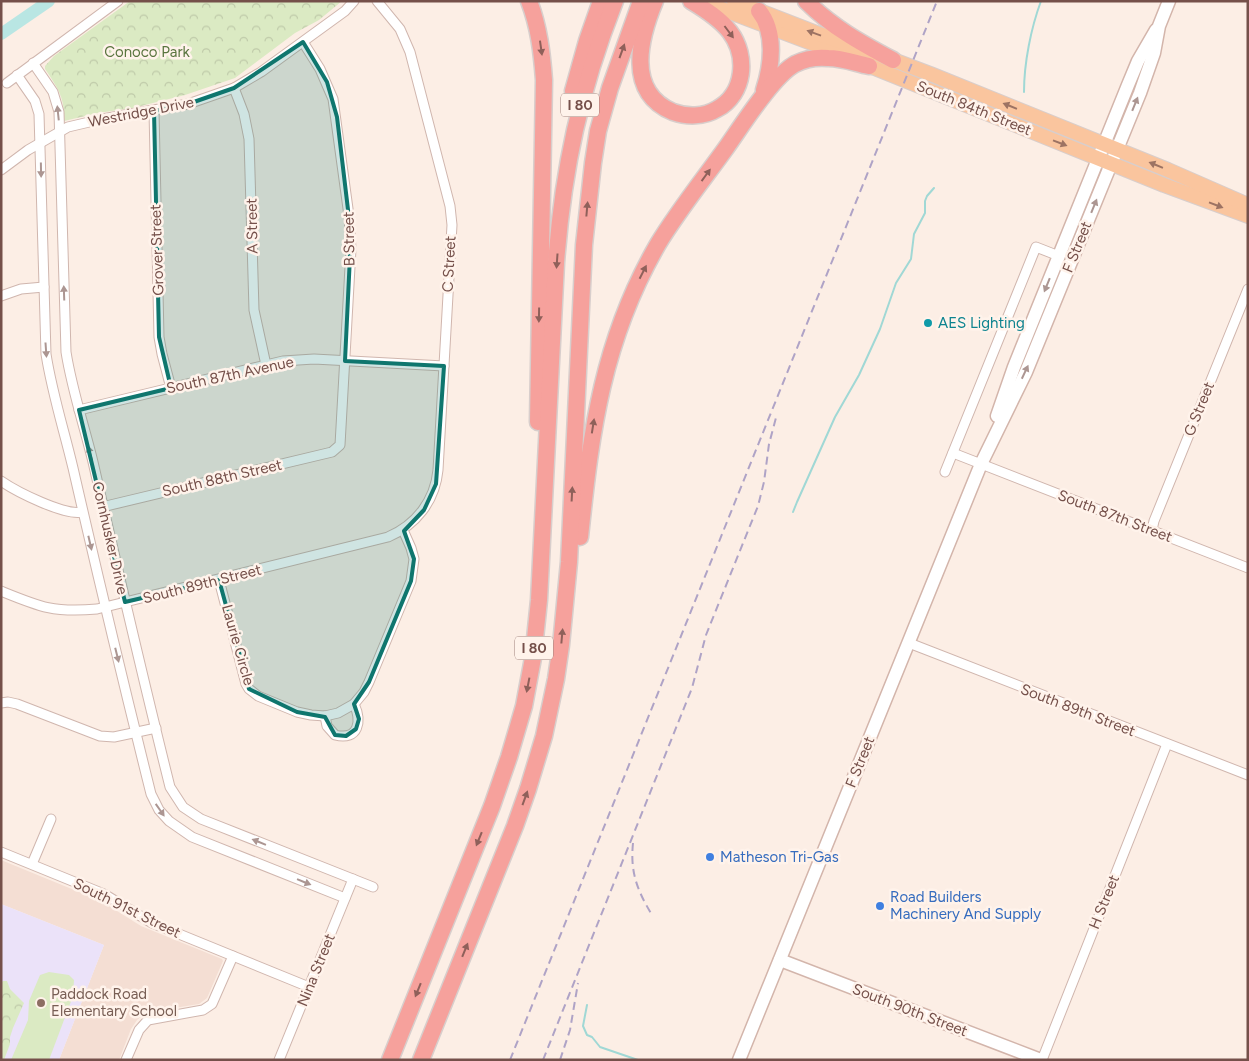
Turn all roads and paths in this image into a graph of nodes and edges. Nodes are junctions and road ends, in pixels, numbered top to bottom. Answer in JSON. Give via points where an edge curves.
{"nodes":[{"id":1,"x":118,"y":1,"type":"edge"},
{"id":2,"x":354,"y":1,"type":"edge"},
{"id":3,"x":377,"y":1,"type":"edge"},
{"id":4,"x":529,"y":1,"type":"edge"},
{"id":5,"x":691,"y":1,"type":"edge"},
{"id":6,"x":700,"y":1,"type":"edge"},
{"id":7,"x":734,"y":1,"type":"edge"},
{"id":8,"x":806,"y":1,"type":"edge"},
{"id":9,"x":1169,"y":1,"type":"edge"},
{"id":10,"x":610,"y":2,"type":"edge"},
{"id":11,"x":646,"y":8,"type":"edge"},
{"id":12,"x":759,"y":11,"type":"junction"},
{"id":13,"x":768,"y":27,"type":"junction"},
{"id":14,"x":303,"y":42,"type":"junction"},
{"id":15,"x":893,"y":60,"type":"junction"},
{"id":16,"x":33,"y":63,"type":"junction"},
{"id":17,"x":869,"y":66,"type":"junction"},
{"id":18,"x":17,"y":75,"type":"junction"},
{"id":19,"x":7,"y":83,"type":"dead end"},
{"id":20,"x":234,"y":88,"type":"junction"},
{"id":21,"x":154,"y":111,"type":"junction"},
{"id":22,"x":752,"y":112,"type":"junction"},
{"id":23,"x":60,"y":131,"type":"junction"},
{"id":24,"x":40,"y":143,"type":"junction"},
{"id":25,"x":1110,"y":147,"type":"junction"},
{"id":26,"x":1105,"y":161,"type":"junction"},
{"id":27,"x":1,"y":170,"type":"edge"},
{"id":28,"x":1248,"y":205,"type":"edge"},
{"id":29,"x":1248,"y":216,"type":"edge"},
{"id":30,"x":1059,"y":256,"type":"junction"},
{"id":31,"x":44,"y":287,"type":"junction"},
{"id":32,"x":1248,"y":289,"type":"edge"},
{"id":33,"x":1,"y":296,"type":"edge"},
{"id":34,"x":345,"y":361,"type":"junction"},
{"id":35,"x":266,"y":364,"type":"junction"},
{"id":36,"x":444,"y":366,"type":"junction"},
{"id":37,"x":171,"y":388,"type":"junction"},
{"id":38,"x":79,"y":410,"type":"junction"},
{"id":39,"x":340,"y":445,"type":"joint"},
{"id":40,"x":953,"y":453,"type":"junction"},
{"id":41,"x":981,"y":464,"type":"junction"},
{"id":42,"x":945,"y":472,"type":"dead end"},
{"id":43,"x":1,"y":481,"type":"edge"},
{"id":44,"x":102,"y":507,"type":"junction"},
{"id":45,"x":82,"y":512,"type":"junction"},
{"id":46,"x":403,"y":530,"type":"junction"},
{"id":47,"x":1152,"y":530,"type":"junction"},
{"id":48,"x":1248,"y":568,"type":"edge"},
{"id":49,"x":568,"y":577,"type":"junction"},
{"id":50,"x":219,"y":580,"type":"junction"},
{"id":51,"x":1,"y":590,"type":"edge"},
{"id":52,"x":125,"y":602,"type":"junction"},
{"id":53,"x":105,"y":607,"type":"junction"},
{"id":54,"x":535,"y":641,"type":"junction"},
{"id":55,"x":909,"y":643,"type":"junction"},
{"id":56,"x":5,"y":703,"type":"edge"},
{"id":57,"x":354,"y":704,"type":"junction"},
{"id":58,"x":325,"y":716,"type":"junction"},
{"id":59,"x":156,"y":728,"type":"junction"},
{"id":60,"x":136,"y":733,"type":"junction"},
{"id":61,"x":1167,"y":744,"type":"junction"},
{"id":62,"x":1248,"y":775,"type":"edge"},
{"id":63,"x":51,"y":819,"type":"dead end"},
{"id":64,"x":1,"y":852,"type":"edge"},
{"id":65,"x":32,"y":864,"type":"junction"},
{"id":66,"x":353,"y":879,"type":"junction"},
{"id":67,"x":373,"y":887,"type":"dead end"},
{"id":68,"x":345,"y":898,"type":"junction"},
{"id":69,"x":233,"y":956,"type":"junction"},
{"id":70,"x":780,"y":960,"type":"junction"},
{"id":71,"x":309,"y":987,"type":"junction"},
{"id":72,"x":126,"y":1060,"type":"edge"},
{"id":73,"x":279,"y":1060,"type":"edge"},
{"id":74,"x":390,"y":1060,"type":"edge"},
{"id":75,"x":421,"y":1060,"type":"edge"},
{"id":76,"x":739,"y":1060,"type":"edge"},
{"id":77,"x":1041,"y":1060,"type":"edge"}],
"edges":[{"from":1,"to":16,"type":"street"},
{"from":2,"to":14,"type":"street","name":"Westridge Drive"},
{"from":3,"to":36,"type":"street","name":"C Street","via":[[400,29],[410,52],[450,206],[452,225]]},
{"from":4,"to":54,"type":"highway","one_way":true,"via":[[539,38],[545,104]]},
{"from":5,"to":11,"type":"highway","one_way":true,"via":[[714,16],[731,34],[742,65],[738,86],[726,103],[695,116],[677,113],[661,105],[648,91],[640,53]]},
{"from":6,"to":13,"type":"main road","name":"South 84th Street"},
{"from":7,"to":12,"type":"main road","name":"South 84th Street"},
{"from":8,"to":15,"type":"highway","via":[[838,29]]},
{"from":9,"to":25,"type":"street","name":"F Street","via":[[1138,62]]},
{"from":10,"to":54,"type":"highway","number":"I 80","one_way":true,"via":[[580,104],[561,212]]},
{"from":49,"to":11,"type":"highway","number":"I 80","one_way":true,"via":[[590,178],[616,66]]},
{"from":12,"to":13,"type":"highway"},
{"from":15,"to":12,"type":"main road","name":"South 84th Street","one_way":true},
{"from":13,"to":17,"type":"main road","name":"South 84th Street"},
{"from":13,"to":22,"type":"highway","via":[[770,70],[764,91]]},
{"from":14,"to":20,"type":"street","name":"Westridge Drive"},
{"from":14,"to":34,"type":"street","name":"B Street","via":[[327,82],[337,117],[351,235]]},
{"from":25,"to":15,"type":"main road","name":"South 84th Street","one_way":true},
{"from":16,"to":18,"type":"street"},
{"from":23,"to":16,"type":"street","name":"Cornhusker Drive","one_way":true,"via":[[56,98]]},
{"from":17,"to":22,"type":"highway","via":[[828,58],[796,63],[778,78]]},
{"from":17,"to":26,"type":"main road","name":"South 84th Street","one_way":true},
{"from":18,"to":19,"type":"street"},
{"from":18,"to":24,"type":"street","name":"Cornhusker Drive","via":[[36,105]]},
{"from":20,"to":21,"type":"street","name":"Westridge Drive","via":[[188,104]]},
{"from":20,"to":35,"type":"street","name":"A Street","via":[[249,139],[254,310]]},
{"from":21,"to":23,"type":"street","name":"Westridge Drive","via":[[85,122]]},
{"from":21,"to":37,"type":"street","name":"Grover Street","via":[[160,337]]},
{"from":49,"to":22,"type":"highway","one_way":true,"via":[[579,545],[600,393],[625,310],[669,227]]},
{"from":23,"to":24,"type":"street","name":"Westridge Drive"},
{"from":38,"to":23,"type":"street","name":"Cornhusker Drive","one_way":true,"via":[[66,352]]},
{"from":24,"to":27,"type":"street","name":"Westridge Drive"},
{"from":24,"to":31,"type":"street","name":"Cornhusker Drive","one_way":true},
{"from":25,"to":26,"type":"street","name":"F Street"},
{"from":28,"to":25,"type":"main road","name":"South 84th Street","one_way":true},
{"from":26,"to":29,"type":"main road","name":"South 84th Street","one_way":true},
{"from":26,"to":30,"type":"street","name":"F Street"},
{"from":41,"to":26,"type":"street","name":"F Street","one_way":true,"via":[[1026,372]]},
{"from":30,"to":40,"type":"street","via":[[1036,247]]},
{"from":30,"to":41,"type":"street","name":"F Street","one_way":true,"via":[[1014,367]]},
{"from":31,"to":33,"type":"street","via":[[21,289]]},
{"from":31,"to":45,"type":"street","name":"Cornhusker Drive","one_way":true,"via":[[49,373]]},
{"from":32,"to":47,"type":"street","name":"G Street"},
{"from":34,"to":35,"type":"street","name":"South 87th Avenue","via":[[298,360]]},
{"from":34,"to":36,"type":"street","name":"South 87th Avenue"},
{"from":34,"to":39,"type":"street","name":"B Street"},
{"from":35,"to":37,"type":"street","name":"South 87th Avenue"},
{"from":36,"to":46,"type":"street","name":"C Street","via":[[436,484],[424,510]]},
{"from":37,"to":38,"type":"street","name":"South 87th Avenue"},
{"from":44,"to":38,"type":"street","name":"Cornhusker Drive","one_way":true},
{"from":39,"to":44,"type":"street","name":"South 88th Street","via":[[332,452]]},
{"from":40,"to":41,"type":"street","name":"South 87th Street"},
{"from":40,"to":42,"type":"street"},
{"from":41,"to":47,"type":"street","name":"South 87th Street"},
{"from":41,"to":55,"type":"street","name":"F Street"},
{"from":43,"to":45,"type":"street","via":[[69,512]]},
{"from":44,"to":52,"type":"street","name":"Cornhusker Drive"},
{"from":45,"to":53,"type":"street","name":"Cornhusker Drive","one_way":true},
{"from":46,"to":50,"type":"street","name":"South 89th Street","via":[[388,538]]},
{"from":46,"to":57,"type":"street","via":[[414,559],[411,581],[369,682]]},
{"from":47,"to":48,"type":"street","name":"South 87th Street"},
{"from":75,"to":49,"type":"highway","number":"I 80","one_way":true,"via":[[528,790],[556,679]]},
{"from":50,"to":52,"type":"street","name":"South 89th Street"},
{"from":50,"to":58,"type":"street","name":"Laurie Circle","via":[[249,690],[297,712]]},
{"from":51,"to":53,"type":"street","name":"South 89th Street","via":[[53,610]]},
{"from":52,"to":53,"type":"street","name":"South 89th Street"},
{"from":52,"to":59,"type":"street","name":"Cornhusker Drive"},
{"from":53,"to":60,"type":"street","name":"Cornhusker Drive","one_way":true},
{"from":54,"to":74,"type":"highway","number":"I 80","one_way":true,"via":[[524,706],[504,773]]},
{"from":55,"to":61,"type":"street","name":"South 89th Street"},
{"from":55,"to":70,"type":"street","name":"F Street"},
{"from":56,"to":60,"type":"street","via":[[17,704],[100,736]]},
{"from":57,"to":58,"type":"street","name":"Laurie Circle"},
{"from":57,"to":58,"type":"street","via":[[359,718],[352,734],[335,735],[327,726]]},
{"from":59,"to":60,"type":"street"},
{"from":66,"to":59,"type":"street","name":"Cornhusker Drive","one_way":true,"via":[[200,819],[187,810],[170,787]]},
{"from":60,"to":68,"type":"street","name":"Cornhusker Drive","one_way":true,"via":[[151,794],[159,810],[174,826],[192,837]]},
{"from":61,"to":62,"type":"street","name":"South 89th Street"},
{"from":61,"to":77,"type":"street","name":"H Street"},
{"from":63,"to":65,"type":"street"},
{"from":64,"to":65,"type":"street","name":"South 91st Street"},
{"from":65,"to":69,"type":"street","name":"South 91st Street","via":[[104,894],[152,923]]},
{"from":66,"to":67,"type":"street","name":"Cornhusker Drive"},
{"from":66,"to":68,"type":"street","name":"Nina Street"},
{"from":68,"to":71,"type":"street","name":"Nina Street"},
{"from":69,"to":71,"type":"street","name":"South 91st Street"},
{"from":69,"to":72,"type":"street","via":[[212,1004],[203,1010],[148,1020],[139,1030]]},
{"from":70,"to":76,"type":"street","name":"F Street"},
{"from":70,"to":77,"type":"street","name":"South 90th Street"},
{"from":71,"to":73,"type":"street","name":"Nina Street"}]}
